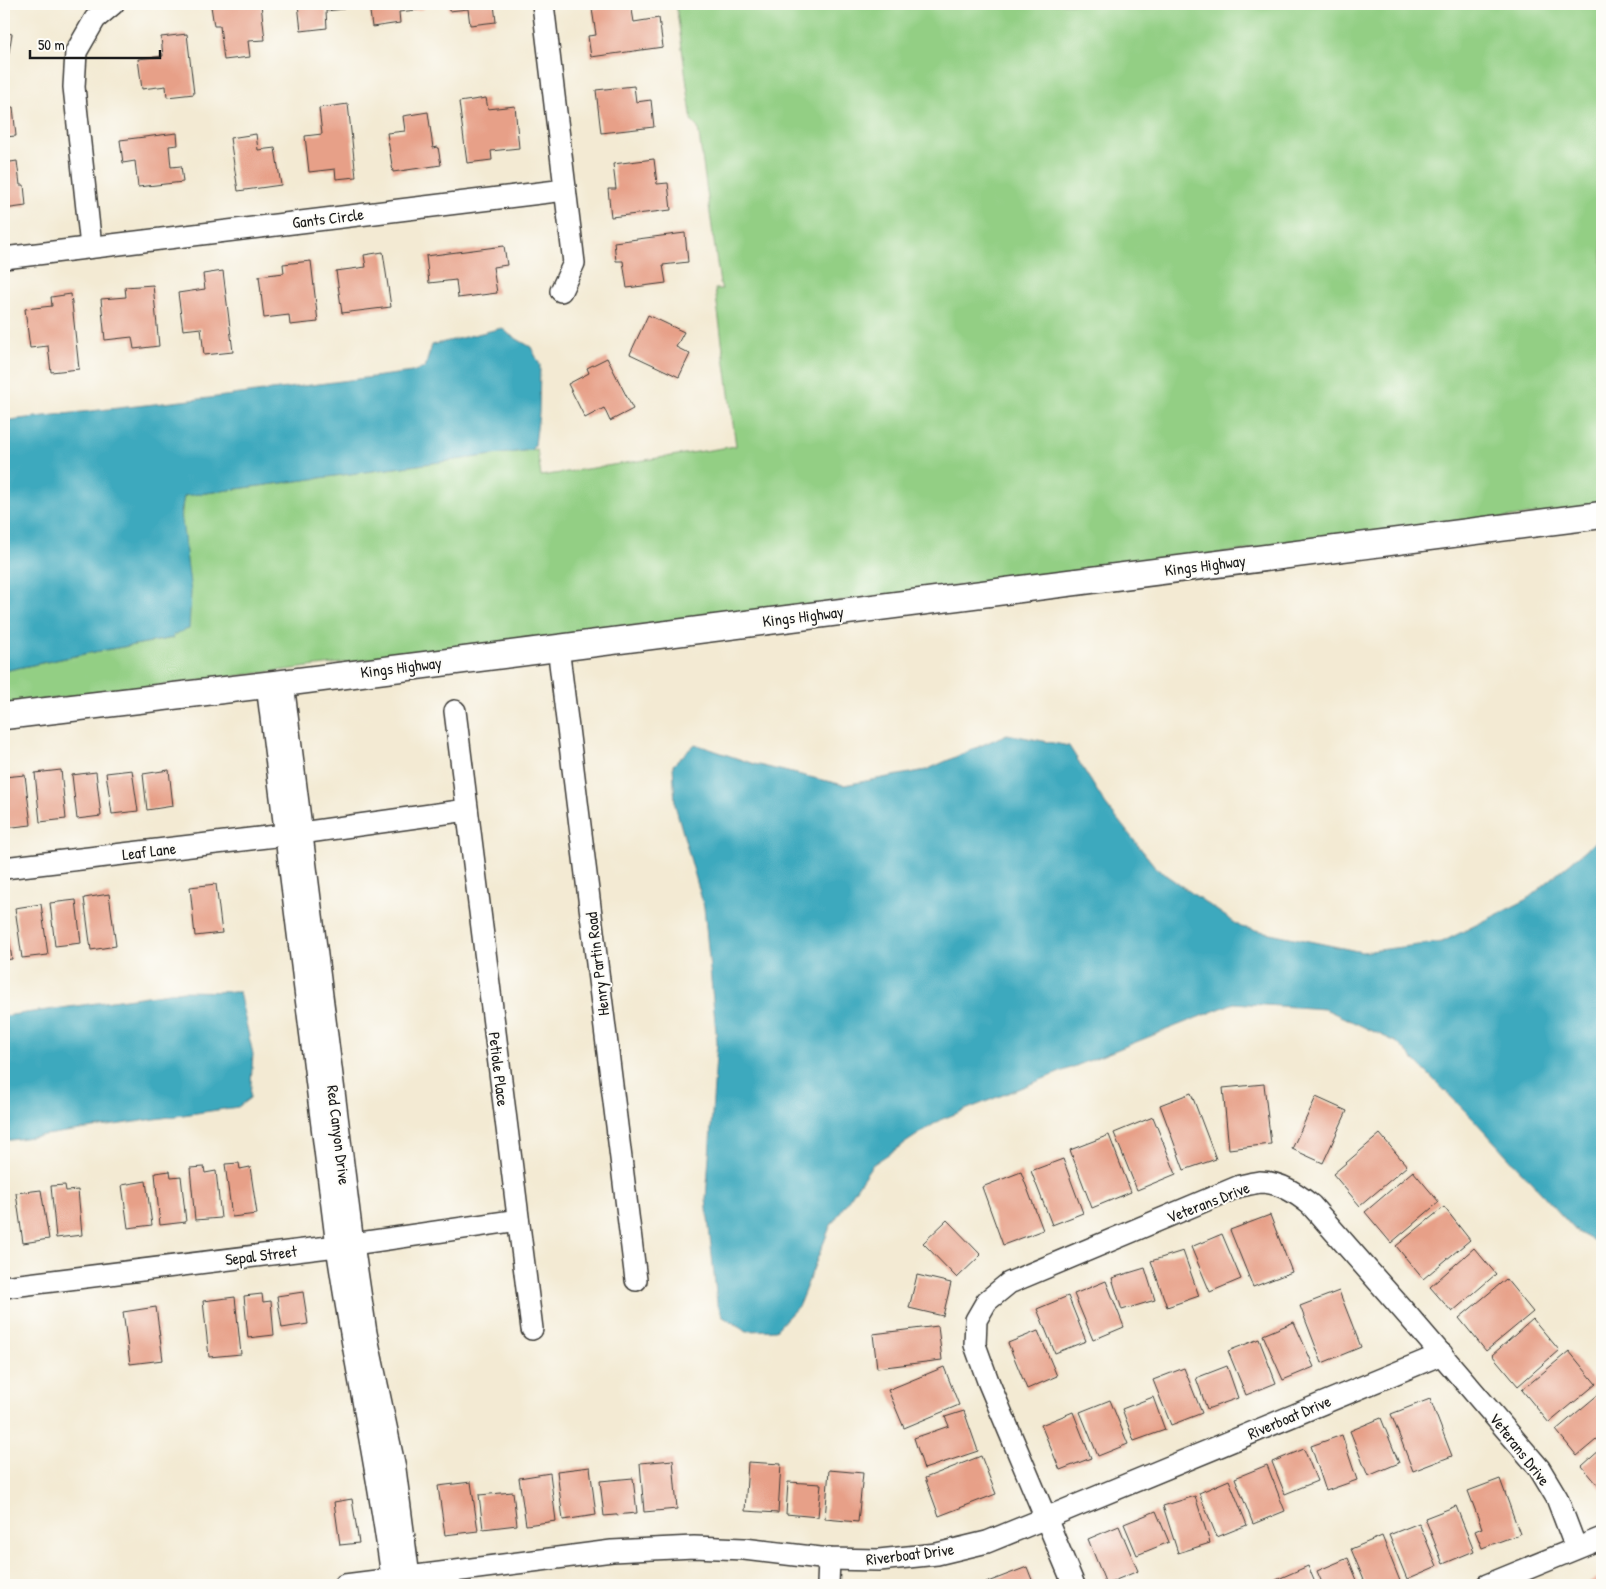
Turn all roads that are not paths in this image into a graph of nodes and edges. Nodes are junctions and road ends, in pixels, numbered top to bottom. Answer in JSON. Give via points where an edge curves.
{"nodes":[{"id":1,"x":113,"y":4,"type":"edge"},
{"id":2,"x":543,"y":4,"type":"edge"},
{"id":3,"x":565,"y":190,"type":"junction"},
{"id":4,"x":91,"y":248,"type":"junction"},
{"id":5,"x":4,"y":258,"type":"edge"},
{"id":6,"x":561,"y":291,"type":"dead end"},
{"id":7,"x":1602,"y":515,"type":"edge"},
{"id":8,"x":558,"y":647,"type":"junction"},
{"id":9,"x":275,"y":684,"type":"junction"},
{"id":10,"x":455,"y":711,"type":"dead end"},
{"id":11,"x":4,"y":716,"type":"edge"},
{"id":12,"x":467,"y":810,"type":"junction"},
{"id":13,"x":293,"y":834,"type":"junction"},
{"id":14,"x":4,"y":868,"type":"edge"},
{"id":15,"x":518,"y":1220,"type":"junction"},
{"id":16,"x":345,"y":1245,"type":"junction"},
{"id":17,"x":636,"y":1280,"type":"dead end"},
{"id":18,"x":4,"y":1287,"type":"edge"},
{"id":19,"x":532,"y":1329,"type":"dead end"},
{"id":20,"x":1442,"y":1354,"type":"junction"},
{"id":21,"x":1046,"y":1518,"type":"junction"},
{"id":22,"x":1602,"y":1538,"type":"edge"},
{"id":23,"x":1576,"y":1548,"type":"junction"},
{"id":24,"x":829,"y":1559,"type":"junction"},
{"id":25,"x":401,"y":1581,"type":"edge"},
{"id":26,"x":345,"y":1585,"type":"edge"},
{"id":27,"x":828,"y":1585,"type":"edge"},
{"id":28,"x":1074,"y":1585,"type":"edge"},
{"id":29,"x":1487,"y":1585,"type":"edge"}],
"edges":[{"from":1,"to":4,"type":"street","via":[[95,19],[76,52],[74,87]]},
{"from":2,"to":3,"type":"street"},
{"from":3,"to":4,"type":"street","name":"Gants Circle"},
{"from":3,"to":6,"type":"street","via":[[574,263]]},
{"from":4,"to":5,"type":"street","name":"Gants Circle"},
{"from":7,"to":8,"type":"street","name":"Kings Highway"},
{"from":8,"to":9,"type":"street","name":"Kings Highway"},
{"from":8,"to":17,"type":"street","name":"Henry Partin Road"},
{"from":9,"to":11,"type":"street","name":"Kings Highway"},
{"from":9,"to":13,"type":"street","name":"Red Canyon Drive"},
{"from":10,"to":12,"type":"street","name":"Petiole Place"},
{"from":12,"to":13,"type":"street"},
{"from":12,"to":15,"type":"street","name":"Petiole Place"},
{"from":13,"to":14,"type":"street","name":"Leaf Lane"},
{"from":13,"to":16,"type":"street","name":"Red Canyon Drive"},
{"from":15,"to":16,"type":"street","name":"Sepal Street"},
{"from":15,"to":19,"type":"street","name":"Petiole Place"},
{"from":16,"to":18,"type":"street","name":"Sepal Street"},
{"from":16,"to":25,"type":"street","name":"Red Canyon Drive","via":[[394,1470]]},
{"from":20,"to":21,"type":"street","name":"Riverboat Drive"},
{"from":20,"to":21,"type":"street","name":"Veterans Drive","via":[[1311,1205],[1292,1190],[1276,1185],[1260,1182],[1240,1186],[1009,1283],[987,1301],[976,1320],[975,1345]]},
{"from":20,"to":23,"type":"street","name":"Veterans Drive","via":[[1539,1468],[1557,1498]]},
{"from":21,"to":24,"type":"street","name":"Riverboat Drive","via":[[987,1542],[937,1554],[879,1560]]},
{"from":21,"to":28,"type":"street","name":"Veterans Drive"},
{"from":22,"to":23,"type":"street"},
{"from":23,"to":29,"type":"street"},
{"from":24,"to":25,"type":"street","name":"Riverboat Drive","via":[[694,1547],[612,1551]]},
{"from":24,"to":27,"type":"street"},
{"from":25,"to":26,"type":"street","name":"Riverboat Drive"}]}
